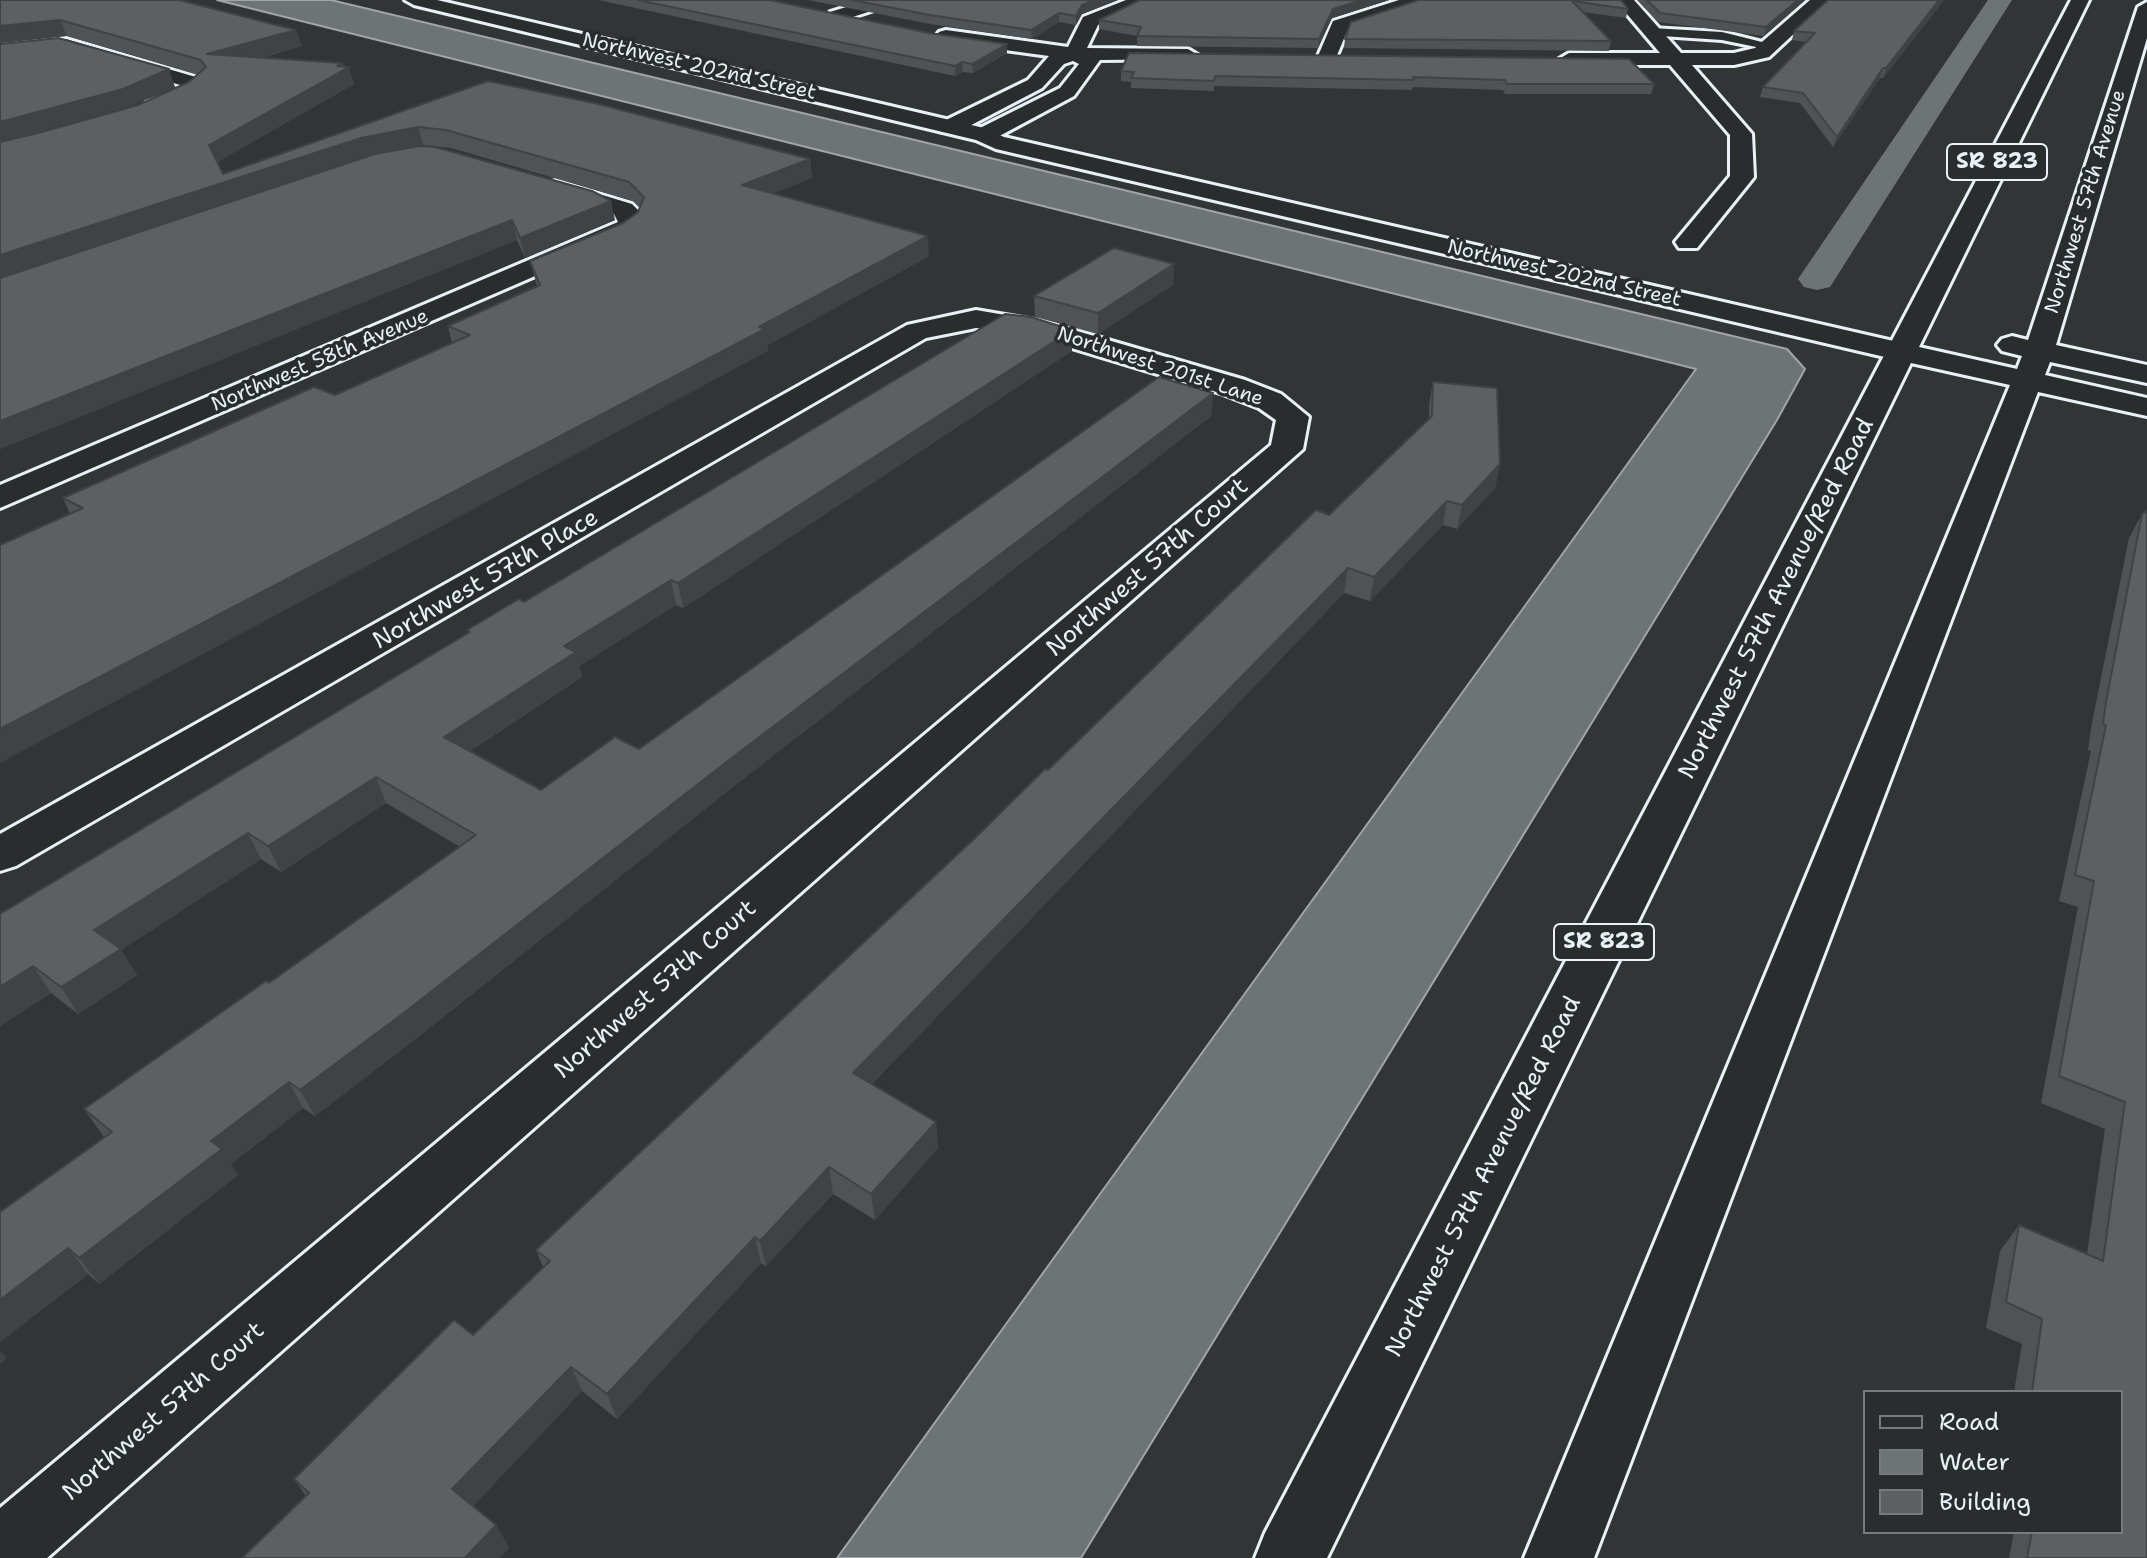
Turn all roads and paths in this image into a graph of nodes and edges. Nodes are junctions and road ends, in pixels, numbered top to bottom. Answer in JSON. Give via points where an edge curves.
{"nodes":[{"id":1,"x":414,"y":0,"type":"edge"},
{"id":2,"x":887,"y":0,"type":"edge"},
{"id":3,"x":1142,"y":0,"type":"edge"},
{"id":4,"x":1417,"y":0,"type":"edge"},
{"id":5,"x":1624,"y":0,"type":"edge"},
{"id":6,"x":1821,"y":0,"type":"edge"},
{"id":7,"x":2080,"y":0,"type":"edge"},
{"id":8,"x":2147,"y":7,"type":"edge"},
{"id":9,"x":883,"y":25,"type":"edge"},
{"id":10,"x":1651,"y":32,"type":"junction"},
{"id":11,"x":930,"y":33,"type":"edge"},
{"id":12,"x":1771,"y":46,"type":"junction"},
{"id":13,"x":0,"y":52,"type":"edge"},
{"id":14,"x":1074,"y":54,"type":"junction"},
{"id":15,"x":1201,"y":55,"type":"edge"},
{"id":16,"x":1328,"y":56,"type":"edge"},
{"id":17,"x":1548,"y":58,"type":"edge"},
{"id":18,"x":1674,"y":60,"type":"junction"},
{"id":19,"x":1046,"y":75,"type":"junction"},
{"id":20,"x":1080,"y":77,"type":"junction"},
{"id":21,"x":1021,"y":92,"type":"junction"},
{"id":22,"x":1055,"y":99,"type":"junction"},
{"id":23,"x":133,"y":114,"type":"edge"},
{"id":24,"x":950,"y":127,"type":"junction"},
{"id":25,"x":984,"y":135,"type":"junction"},
{"id":26,"x":534,"y":182,"type":"edge"},
{"id":27,"x":1688,"y":242,"type":"dead end"},
{"id":28,"x":1602,"y":257,"type":"dead end"},
{"id":29,"x":976,"y":319,"type":"joint"},
{"id":30,"x":1913,"y":332,"type":"junction"},
{"id":31,"x":1977,"y":338,"type":"dead end"},
{"id":32,"x":2033,"y":366,"type":"junction"},
{"id":33,"x":2147,"y":374,"type":"edge"},
{"id":34,"x":2147,"y":407,"type":"edge"},
{"id":35,"x":1293,"y":417,"type":"joint"},
{"id":36,"x":0,"y":498,"type":"edge"},
{"id":37,"x":0,"y":855,"type":"edge"},
{"id":38,"x":0,"y":1553,"type":"edge"},
{"id":39,"x":1290,"y":1558,"type":"edge"},
{"id":40,"x":1559,"y":1558,"type":"edge"}],
"edges":[{"from":1,"to":24,"type":"street","name":"Northwest 202nd Street"},
{"from":2,"to":9,"type":"street","via":[[830,14]]},
{"from":3,"to":14,"type":"street","via":[[1090,21]]},
{"from":4,"to":16,"type":"street","via":[[1340,25]]},
{"from":5,"to":10,"type":"street"},
{"from":6,"to":12,"type":"street"},
{"from":7,"to":30,"type":"street","number":"SR 823"},
{"from":8,"to":32,"type":"street","name":"Northwest 57th Avenue"},
{"from":10,"to":12,"type":"lane"},
{"from":10,"to":18,"type":"street"},
{"from":11,"to":14,"type":"street"},
{"from":12,"to":18,"type":"street","via":[[1734,59]]},
{"from":13,"to":23,"type":"street","via":[[66,45],[199,84],[194,92]]},
{"from":14,"to":15,"type":"street"},
{"from":14,"to":19,"type":"street","via":[[1057,60]]},
{"from":14,"to":20,"type":"street","via":[[1091,62]]},
{"from":17,"to":18,"type":"street"},
{"from":18,"to":27,"type":"street","via":[[1741,134],[1742,177]]},
{"from":19,"to":20,"type":"street"},
{"from":19,"to":21,"type":"street"},
{"from":20,"to":22,"type":"street"},
{"from":21,"to":22,"type":"street"},
{"from":21,"to":24,"type":"street"},
{"from":22,"to":25,"type":"street"},
{"from":24,"to":25,"type":"street","name":"Northwest 202nd Street"},
{"from":25,"to":28,"type":"street","name":"Northwest 202nd Street","via":[[1015,132]]},
{"from":25,"to":30,"type":"street","name":"Northwest 202nd Street","via":[[1188,189]]},
{"from":26,"to":36,"type":"street","name":"Northwest 58th Avenue","via":[[623,209],[632,217],[630,226]]},
{"from":29,"to":35,"type":"street","name":"Northwest 201st Lane","via":[[1036,328],[1234,387]]},
{"from":29,"to":37,"type":"street","name":"Northwest 57th Place","via":[[917,331]]},
{"from":30,"to":32,"type":"street","name":"Northwest 202nd Street"},
{"from":30,"to":39,"type":"street","name":"Northwest 57th Avenue/Red Road","number":"SR 823"},
{"from":31,"to":32,"type":"street","name":"Northwest 202nd Street"},
{"from":32,"to":33,"type":"street","name":"Northwest 202nd Street"},
{"from":32,"to":34,"type":"street","name":"Northwest 202nd Street"},
{"from":32,"to":40,"type":"street"},
{"from":35,"to":38,"type":"street","name":"Northwest 57th Court","via":[[1287,449]]}]}
